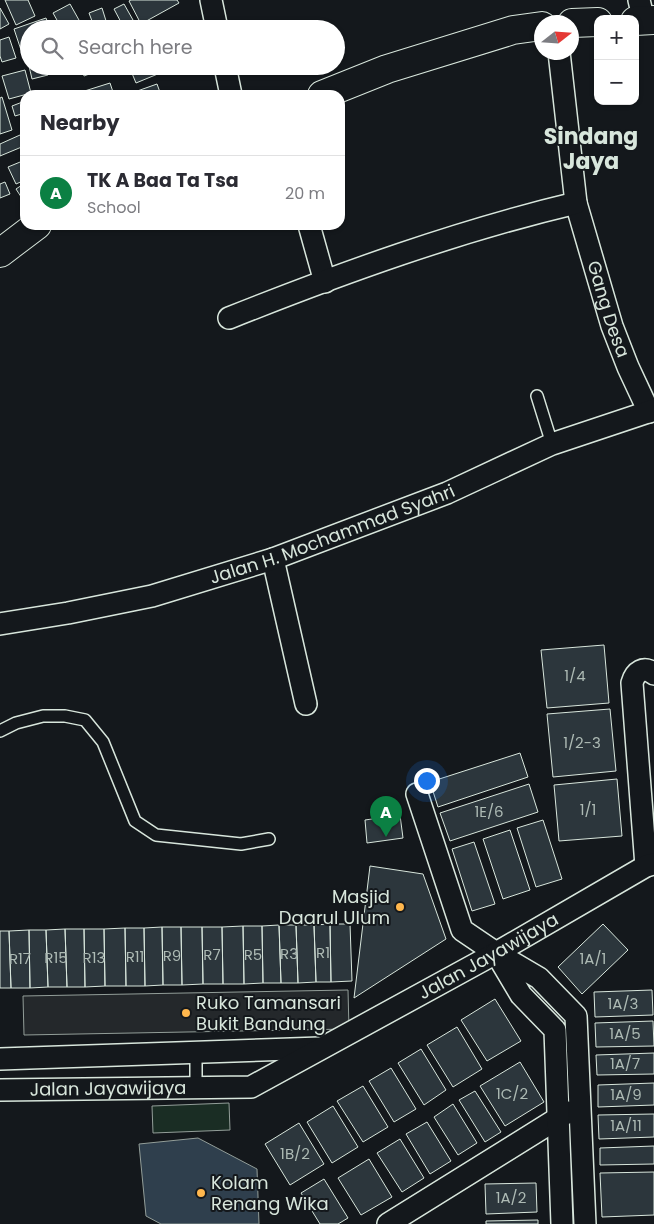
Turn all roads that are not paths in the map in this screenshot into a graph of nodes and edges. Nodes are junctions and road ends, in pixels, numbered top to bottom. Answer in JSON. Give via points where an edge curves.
{"nodes":[{"id":1,"x":211,"y":0,"type":"edge"},
{"id":2,"x":215,"y":20,"type":"edge"},
{"id":3,"x":594,"y":22,"type":"edge"},
{"id":4,"x":579,"y":23,"type":"edge"},
{"id":5,"x":534,"y":27,"type":"edge"},
{"id":6,"x":560,"y":60,"type":"edge"},
{"id":7,"x":227,"y":75,"type":"edge"},
{"id":8,"x":230,"y":90,"type":"edge"},
{"id":9,"x":334,"y":90,"type":"edge"},
{"id":10,"x":576,"y":204,"type":"junction"},
{"id":11,"x":30,"y":230,"type":"edge"},
{"id":12,"x":310,"y":230,"type":"edge"},
{"id":13,"x":0,"y":253,"type":"edge"},
{"id":14,"x":325,"y":282,"type":"junction"},
{"id":15,"x":229,"y":318,"type":"dead end"},
{"id":16,"x":537,"y":396,"type":"dead end"},
{"id":17,"x":651,"y":411,"type":"edge"},
{"id":18,"x":552,"y":444,"type":"junction"},
{"id":19,"x":273,"y":559,"type":"junction"},
{"id":20,"x":0,"y":624,"type":"edge"},
{"id":21,"x":654,"y":674,"type":"edge"},
{"id":22,"x":306,"y":704,"type":"dead end"},
{"id":23,"x":0,"y":731,"type":"edge"},
{"id":24,"x":417,"y":794,"type":"dead end"},
{"id":25,"x":270,"y":840,"type":"dead end"},
{"id":26,"x":650,"y":865,"type":"edge"},
{"id":27,"x":496,"y":953,"type":"junction"},
{"id":28,"x":324,"y":1048,"type":"junction"},
{"id":29,"x":196,"y":1053,"type":"junction"},
{"id":30,"x":0,"y":1059,"type":"edge"},
{"id":31,"x":196,"y":1088,"type":"junction"},
{"id":32,"x":0,"y":1090,"type":"edge"},
{"id":33,"x":580,"y":1106,"type":"junction"},
{"id":34,"x":558,"y":1118,"type":"junction"},
{"id":35,"x":388,"y":1224,"type":"edge"},
{"id":36,"x":562,"y":1224,"type":"edge"},
{"id":37,"x":585,"y":1224,"type":"edge"}],
"edges":[{"from":1,"to":2,"type":"street"},
{"from":3,"to":4,"type":"street"},
{"from":5,"to":9,"type":"street","via":[[513,30],[387,69]]},
{"from":6,"to":10,"type":"street","name":"Gang Desa"},
{"from":7,"to":8,"type":"street"},
{"from":10,"to":14,"type":"street","via":[[502,223]]},
{"from":10,"to":17,"type":"street","name":"Gang Desa","via":[[612,326],[628,367]]},
{"from":11,"to":13,"type":"street"},
{"from":12,"to":14,"type":"street"},
{"from":14,"to":15,"type":"street"},
{"from":16,"to":18,"type":"lane"},
{"from":17,"to":18,"type":"street","name":"Jalan H. Mochammad Syahri"},
{"from":18,"to":19,"type":"street","name":"Jalan H. Mochammad Syahri","via":[[447,493]]},
{"from":19,"to":20,"type":"street","name":"Jalan H. Mochammad Syahri","via":[[152,596]]},
{"from":19,"to":22,"type":"street"},
{"from":21,"to":26,"type":"street","via":[[644,670],[638,672],[632,683]]},
{"from":23,"to":25,"type":"lane","via":[[43,716],[85,720],[103,742],[135,822],[156,835],[241,844]]},
{"from":24,"to":27,"type":"street","via":[[462,930]]},
{"from":26,"to":27,"type":"street","name":"Jalan Jayawijaya"},
{"from":27,"to":28,"type":"street","name":"Jalan Jayawijaya"},
{"from":27,"to":33,"type":"street","via":[[539,978],[576,1016]]},
{"from":27,"to":34,"type":"street","via":[[521,995],[555,1030]]},
{"from":28,"to":29,"type":"street","name":"Jalan Jayawijaya"},
{"from":28,"to":31,"type":"street","name":"Jalan Jayawijaya","via":[[251,1087]]},
{"from":29,"to":30,"type":"street","name":"Jalan Jayawijaya"},
{"from":29,"to":31,"type":"lane"},
{"from":31,"to":32,"type":"street","name":"Jalan Jayawijaya"},
{"from":33,"to":34,"type":"street"},
{"from":33,"to":37,"type":"street"},
{"from":34,"to":35,"type":"street"},
{"from":34,"to":36,"type":"street"}]}
